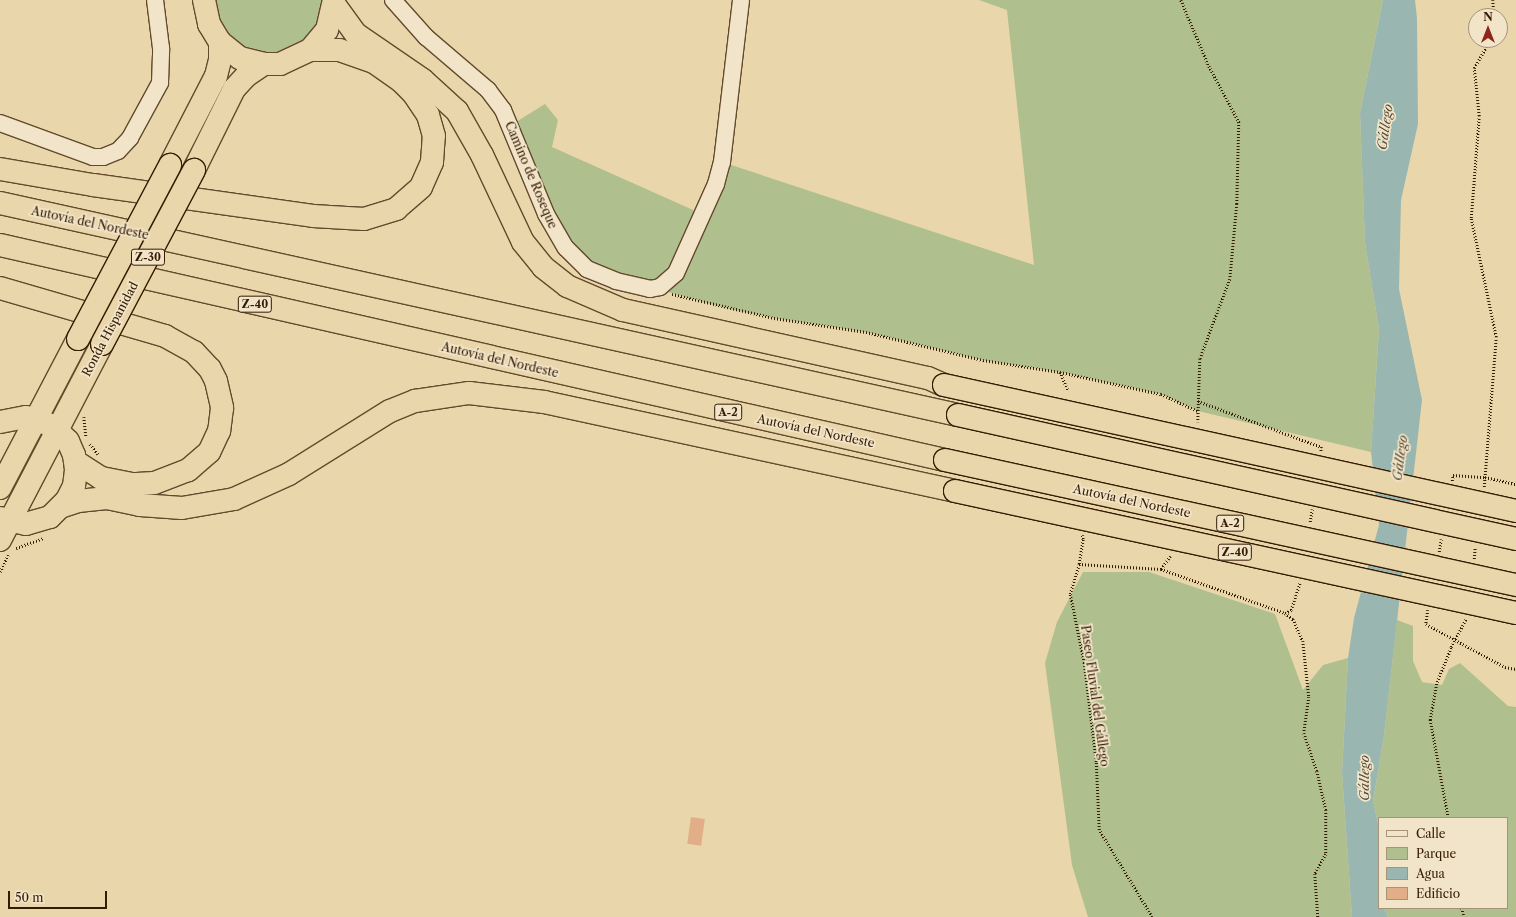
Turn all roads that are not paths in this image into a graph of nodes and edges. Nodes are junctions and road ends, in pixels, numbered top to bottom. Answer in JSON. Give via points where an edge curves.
{"nodes":[{"id":1,"x":155,"y":0,"type":"edge"},
{"id":2,"x":204,"y":0,"type":"edge"},
{"id":3,"x":393,"y":0,"type":"edge"},
{"id":4,"x":740,"y":0,"type":"edge"},
{"id":5,"x":334,"y":2,"type":"edge"},
{"id":6,"x":220,"y":42,"type":"junction"},
{"id":7,"x":310,"y":50,"type":"junction"},
{"id":8,"x":264,"y":64,"type":"junction"},
{"id":9,"x":0,"y":123,"type":"edge"},
{"id":10,"x":0,"y":158,"type":"edge"},
{"id":11,"x":0,"y":169,"type":"edge"},
{"id":12,"x":93,"y":185,"type":"junction"},
{"id":13,"x":0,"y":203,"type":"edge"},
{"id":14,"x":0,"y":245,"type":"edge"},
{"id":15,"x":0,"y":288,"type":"edge"},
{"id":16,"x":525,"y":319,"type":"junction"},
{"id":17,"x":511,"y":363,"type":"junction"},
{"id":18,"x":944,"y":385,"type":"junction"},
{"id":19,"x":36,"y":419,"type":"junction"},
{"id":20,"x":0,"y":422,"type":"edge"},
{"id":21,"x":58,"y":430,"type":"junction"},
{"id":22,"x":76,"y":462,"type":"junction"},
{"id":23,"x":895,"y":478,"type":"junction"},
{"id":24,"x":0,"y":488,"type":"edge"},
{"id":25,"x":63,"y":506,"type":"junction"},
{"id":26,"x":1516,"y":511,"type":"edge"},
{"id":27,"x":3,"y":527,"type":"edge"},
{"id":28,"x":1516,"y":539,"type":"edge"},
{"id":29,"x":1516,"y":585,"type":"edge"},
{"id":30,"x":1516,"y":613,"type":"edge"}],
"edges":[{"from":1,"to":9,"type":"street","via":[[161,48],[160,83],[130,138],[118,151],[103,157],[93,156]]},
{"from":2,"to":6,"type":"highway","name":"Ronda Hispanidad","number":"Z-30","via":[[208,24]]},
{"from":3,"to":4,"type":"street","name":"Camino de Roseque","via":[[426,37],[477,80],[497,101],[517,138],[546,214],[556,234],[577,261],[588,269],[616,281],[650,289],[660,287],[669,281],[681,263],[720,173]]},
{"from":5,"to":7,"type":"highway","name":"Ronda Hispanidad","number":"Z-30","via":[[327,30]]},
{"from":5,"to":18,"type":"highway","via":[[356,34],[423,80],[457,111],[482,154],[523,242],[543,267],[566,286],[623,310],[928,378]]},
{"from":6,"to":8,"type":"highway","name":"Ronda Hispanidad","number":"Z-30","via":[[240,58]]},
{"from":6,"to":19,"type":"highway","name":"Ronda Hispanidad","number":"Z-30","bridge":true,"via":[[220,60],[216,76]]},
{"from":7,"to":8,"type":"highway","name":"Ronda Hispanidad","number":"Z-30","via":[[280,64]]},
{"from":7,"to":12,"type":"highway","via":[[340,50],[374,62],[413,93],[428,115],[434,136],[432,162],[421,187],[396,209],[377,217],[337,218]]},
{"from":8,"to":21,"type":"highway","name":"Ronda Hispanidad","number":"Z-30","bridge":true,"via":[[234,88]]},
{"from":10,"to":12,"type":"highway","via":[[84,177]]},
{"from":11,"to":12,"type":"highway"},
{"from":13,"to":16,"type":"highway","name":"Autovía del Nordeste"},
{"from":14,"to":17,"type":"highway","name":"Autovía del Nordeste","number":"Z-40"},
{"from":15,"to":22,"type":"highway","via":[[165,336],[199,356],[210,368],[216,381],[222,408],[219,431],[209,452],[188,470],[154,483],[132,484],[101,478]]},
{"from":16,"to":18,"type":"highway","via":[[559,311],[784,359]]},
{"from":16,"to":28,"type":"highway","name":"Autovía del Nordeste","bridge":true},
{"from":17,"to":23,"type":"highway","number":"Z-40","via":[[607,400],[830,455]]},
{"from":17,"to":29,"type":"highway","name":"Autovía del Nordeste","number":"A-2","bridge":true},
{"from":18,"to":26,"type":"highway","bridge":true},
{"from":19,"to":20,"type":"highway","via":[[15,418]]},
{"from":19,"to":21,"type":"highway"},
{"from":19,"to":24,"type":"highway","name":"Ronda Hispanidad","number":"Z-30"},
{"from":21,"to":22,"type":"highway","via":[[71,448]]},
{"from":21,"to":27,"type":"highway","name":"Ronda Hispanidad","number":"Z-30"},
{"from":22,"to":25,"type":"highway","via":[[74,486]]},
{"from":23,"to":25,"type":"highway","via":[[544,402],[469,393],[415,401],[390,411],[288,474],[234,499],[182,508],[140,505],[108,498],[78,501]]},
{"from":23,"to":30,"type":"highway","number":"Z-40","bridge":true},
{"from":25,"to":27,"type":"highway","via":[[42,520]]}]}
